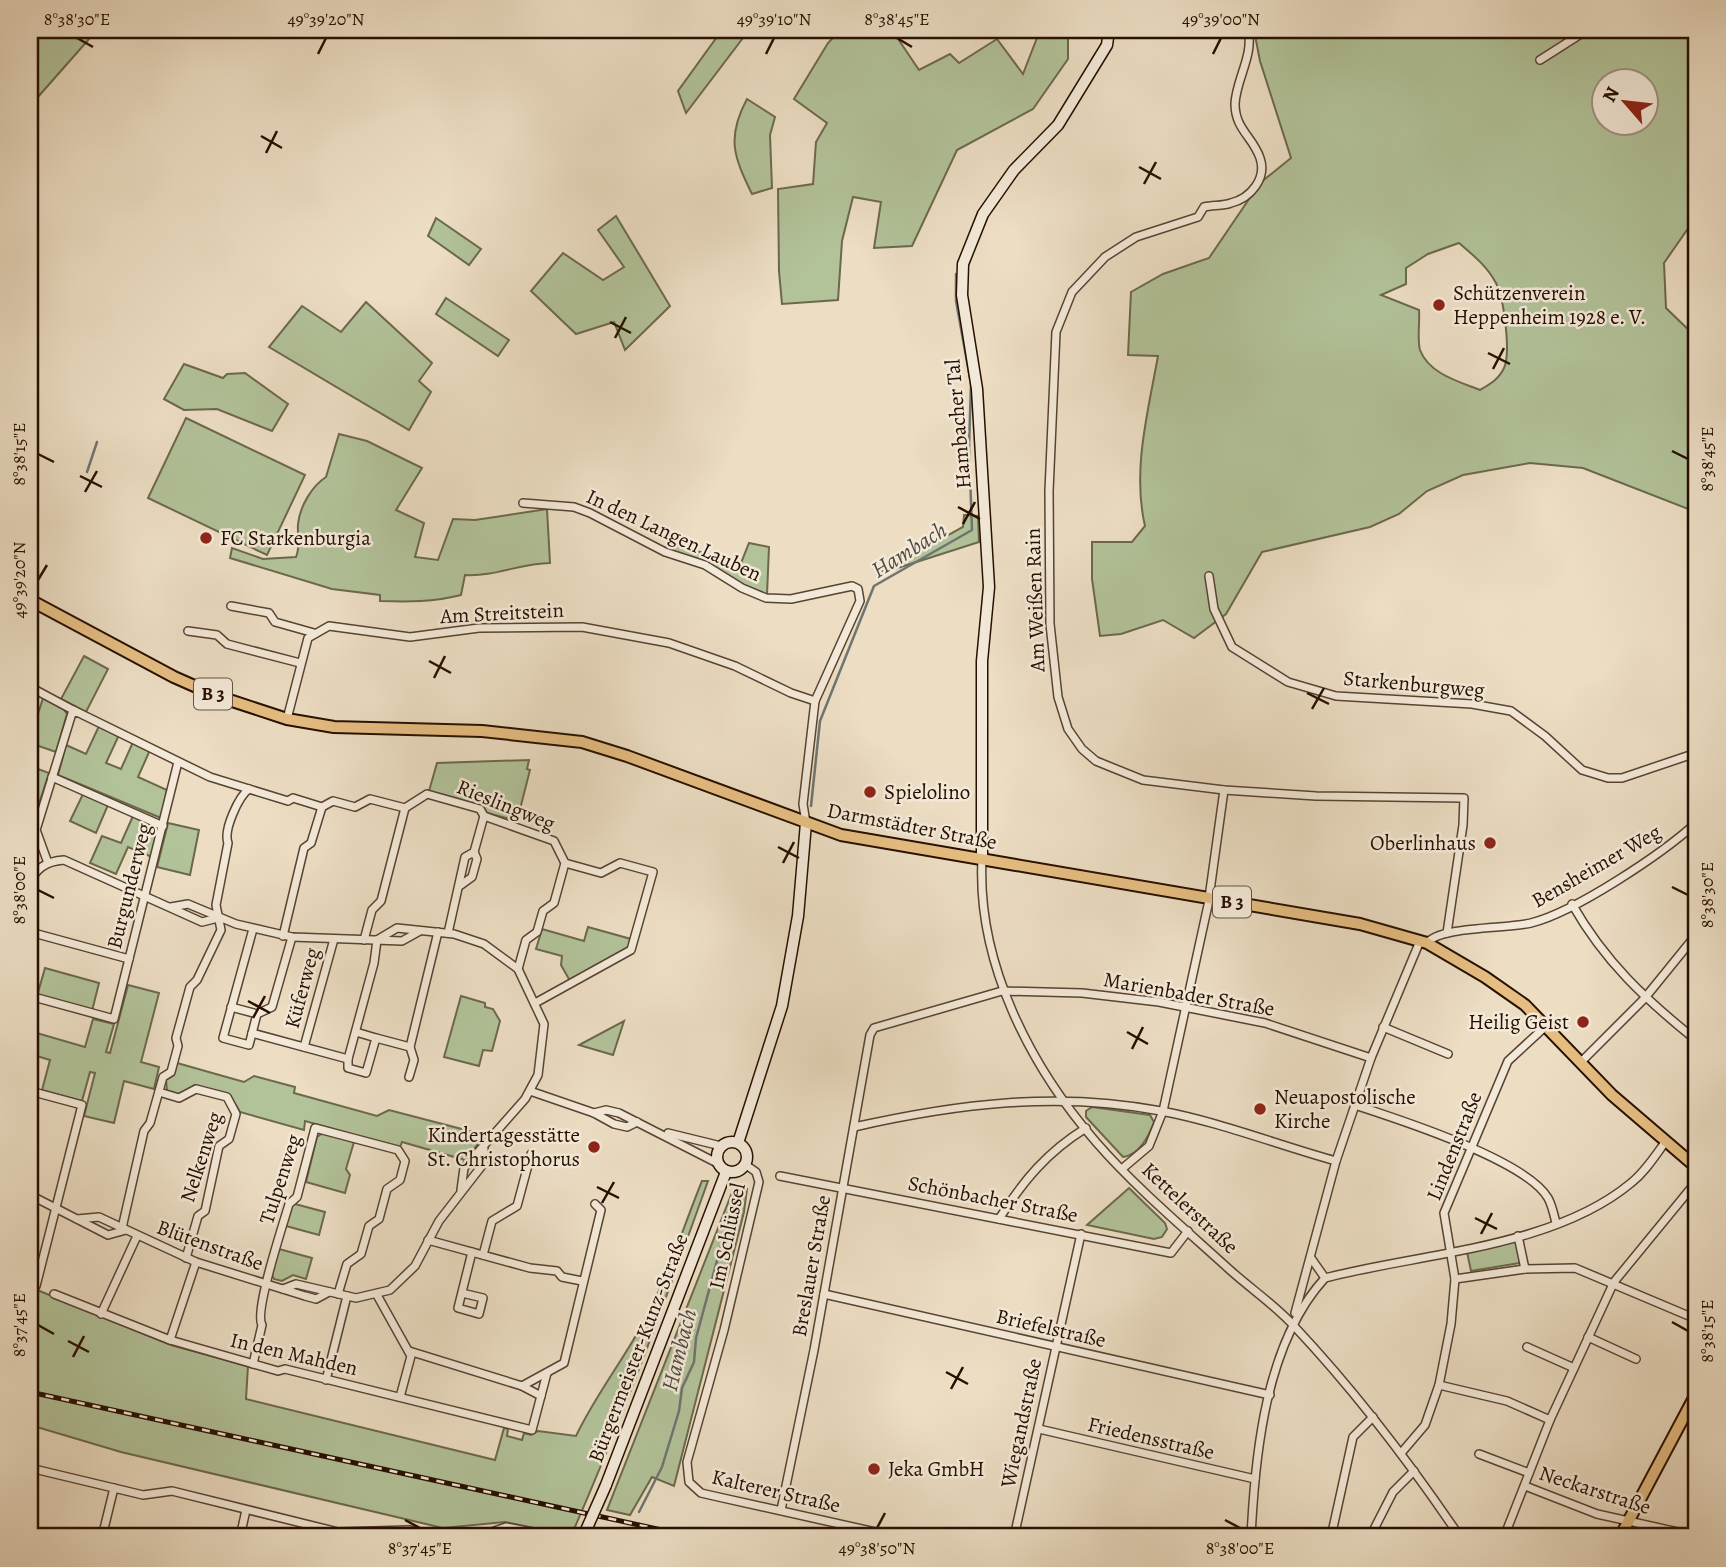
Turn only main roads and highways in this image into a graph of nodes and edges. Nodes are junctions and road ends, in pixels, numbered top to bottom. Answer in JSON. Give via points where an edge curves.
{"nodes":[{"id":1,"x":30,"y":600,"type":"edge"},
{"id":2,"x":1696,"y":1167,"type":"edge"},
{"id":3,"x":1696,"y":1394,"type":"edge"},
{"id":4,"x":1620,"y":1537,"type":"edge"}],
"edges":[{"from":1,"to":2,"type":"main road","name":"Darmstädter Straße","number":"B 3","via":[[174,677],[287,719],[334,727],[482,731],[582,742],[867,841],[1360,924],[1424,942],[1525,1005]]},
{"from":3,"to":4,"type":"main road"}]}
